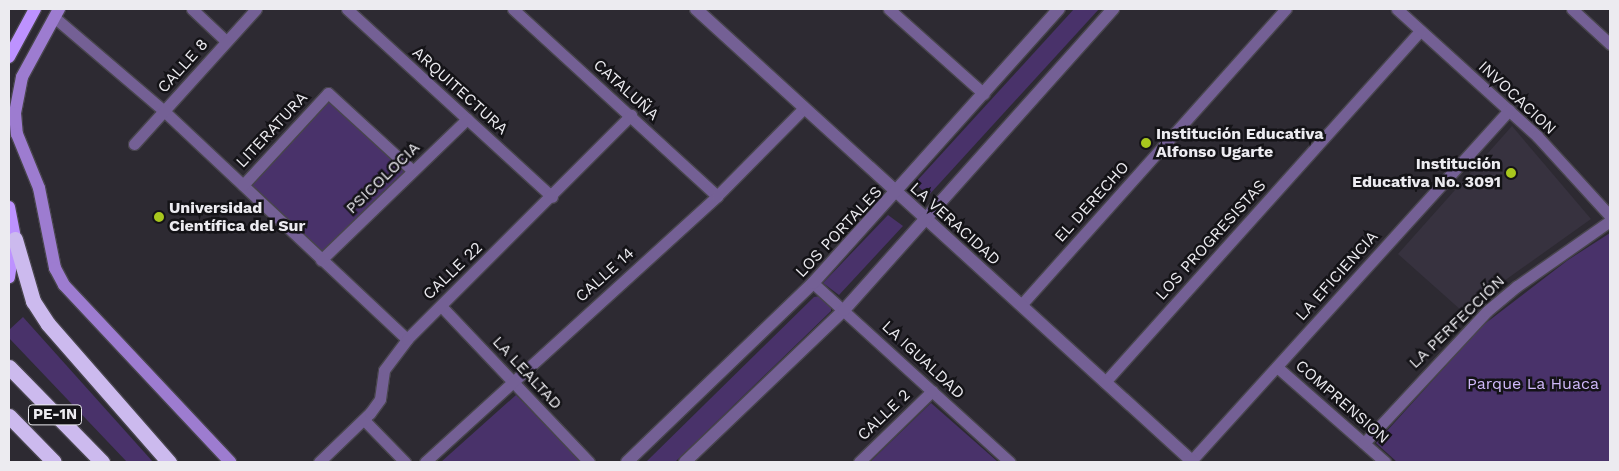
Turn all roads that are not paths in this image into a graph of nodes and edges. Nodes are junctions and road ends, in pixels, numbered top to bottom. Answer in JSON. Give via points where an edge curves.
{"nodes":[{"id":1,"x":35,"y":9,"type":"edge"},
{"id":2,"x":192,"y":9,"type":"edge"},
{"id":3,"x":256,"y":9,"type":"edge"},
{"id":4,"x":347,"y":9,"type":"edge"},
{"id":5,"x":513,"y":9,"type":"edge"},
{"id":6,"x":696,"y":9,"type":"edge"},
{"id":7,"x":889,"y":9,"type":"edge"},
{"id":8,"x":1059,"y":9,"type":"edge"},
{"id":9,"x":1112,"y":9,"type":"edge"},
{"id":10,"x":1286,"y":9,"type":"edge"},
{"id":11,"x":1396,"y":9,"type":"edge"},
{"id":12,"x":1572,"y":9,"type":"edge"},
{"id":13,"x":56,"y":13,"type":"edge"},
{"id":14,"x":1420,"y":31,"type":"junction"},
{"id":15,"x":226,"y":41,"type":"junction"},
{"id":16,"x":1610,"y":44,"type":"edge"},
{"id":17,"x":9,"y":57,"type":"edge"},
{"id":18,"x":984,"y":94,"type":"junction"},
{"id":19,"x":804,"y":108,"type":"junction"},
{"id":20,"x":1509,"y":110,"type":"junction"},
{"id":21,"x":164,"y":111,"type":"junction"},
{"id":22,"x":631,"y":115,"type":"junction"},
{"id":23,"x":467,"y":119,"type":"junction"},
{"id":24,"x":134,"y":144,"type":"dead end"},
{"id":25,"x":413,"y":171,"type":"junction"},
{"id":26,"x":243,"y":185,"type":"junction"},
{"id":27,"x":896,"y":194,"type":"junction"},
{"id":28,"x":717,"y":196,"type":"junction"},
{"id":29,"x":552,"y":197,"type":"junction"},
{"id":30,"x":9,"y":207,"type":"edge"},
{"id":31,"x":1610,"y":216,"type":"edge"},
{"id":32,"x":926,"y":219,"type":"junction"},
{"id":33,"x":1610,"y":221,"type":"edge"},
{"id":34,"x":15,"y":239,"type":"junction"},
{"id":35,"x":321,"y":260,"type":"junction"},
{"id":36,"x":9,"y":278,"type":"edge"},
{"id":37,"x":813,"y":283,"type":"junction"},
{"id":38,"x":1021,"y":305,"type":"junction"},
{"id":39,"x":441,"y":306,"type":"junction"},
{"id":40,"x":844,"y":310,"type":"junction"},
{"id":41,"x":407,"y":339,"type":"junction"},
{"id":42,"x":9,"y":367,"type":"edge"},
{"id":43,"x":1277,"y":367,"type":"junction"},
{"id":44,"x":513,"y":381,"type":"junction"},
{"id":45,"x":1105,"y":382,"type":"junction"},
{"id":46,"x":932,"y":390,"type":"junction"},
{"id":47,"x":9,"y":416,"type":"edge"},
{"id":48,"x":364,"y":420,"type":"junction"},
{"id":49,"x":1364,"y":443,"type":"junction"},
{"id":50,"x":54,"y":462,"type":"edge"},
{"id":51,"x":102,"y":462,"type":"edge"},
{"id":52,"x":168,"y":462,"type":"edge"},
{"id":53,"x":230,"y":462,"type":"edge"},
{"id":54,"x":319,"y":462,"type":"edge"},
{"id":55,"x":405,"y":462,"type":"edge"},
{"id":56,"x":425,"y":462,"type":"edge"},
{"id":57,"x":589,"y":462,"type":"edge"},
{"id":58,"x":627,"y":462,"type":"edge"},
{"id":59,"x":685,"y":462,"type":"edge"},
{"id":60,"x":858,"y":462,"type":"edge"},
{"id":61,"x":1010,"y":462,"type":"edge"},
{"id":62,"x":1192,"y":462,"type":"edge"},
{"id":63,"x":1385,"y":462,"type":"edge"}],
"edges":[{"from":1,"to":17,"type":"main road"},
{"from":2,"to":15,"type":"street"},
{"from":3,"to":15,"type":"street","name":"CALLE 8"},
{"from":4,"to":23,"type":"street","name":"ARQUITECTURA"},
{"from":5,"to":22,"type":"street","name":"CATALUÑA"},
{"from":6,"to":19,"type":"street","name":"LA VERACIDAD"},
{"from":7,"to":18,"type":"street"},
{"from":8,"to":18,"type":"street","name":"LOS PORTALES"},
{"from":9,"to":32,"type":"street"},
{"from":10,"to":38,"type":"street","name":"EL DERECHO"},
{"from":11,"to":14,"type":"street","name":"INVOCACION"},
{"from":12,"to":16,"type":"street"},
{"from":13,"to":21,"type":"street"},
{"from":13,"to":53,"type":"main road","via":[[22,77],[15,113],[18,134],[39,188],[55,268],[64,285]]},
{"from":14,"to":20,"type":"street","name":"INVOCACION"},
{"from":14,"to":45,"type":"street","name":"LOS PROGRESISTAS"},
{"from":15,"to":21,"type":"street","name":"CALLE 8"},
{"from":18,"to":27,"type":"street","name":"LOS PORTALES"},
{"from":19,"to":27,"type":"street","name":"LA VERACIDAD"},
{"from":19,"to":28,"type":"street","name":"CALLE 14"},
{"from":20,"to":31,"type":"street","name":"INVOCACION"},
{"from":20,"to":43,"type":"street","name":"LA EFICIENCIA"},
{"from":21,"to":24,"type":"street","name":"CALLE 8"},
{"from":21,"to":26,"type":"street"},
{"from":22,"to":28,"type":"street","name":"CATALUÑA"},
{"from":22,"to":29,"type":"street","name":"CALLE 22"},
{"from":23,"to":25,"type":"street","name":"PSICOLOCIA"},
{"from":23,"to":29,"type":"street","name":"ARQUITECTURA"},
{"from":25,"to":26,"type":"street","name":"LITERATURA","via":[[328,94]]},
{"from":25,"to":35,"type":"street","name":"PSICOLOCIA"},
{"from":26,"to":35,"type":"street"},
{"from":27,"to":32,"type":"street","name":"LA VERACIDAD"},
{"from":27,"to":37,"type":"street","name":"LOS PORTALES"},
{"from":28,"to":44,"type":"street","name":"CALLE 14"},
{"from":29,"to":39,"type":"street","name":"CALLE 22"},
{"from":30,"to":34,"type":"main road"},
{"from":32,"to":38,"type":"street","name":"LA VERACIDAD"},
{"from":32,"to":40,"type":"street"},
{"from":33,"to":49,"type":"street","name":"LA PERFECCIÓN","via":[[1488,311]]},
{"from":34,"to":36,"type":"main road"},
{"from":34,"to":52,"type":"highway","via":[[33,301],[48,324]]},
{"from":35,"to":41,"type":"street"},
{"from":37,"to":40,"type":"street","name":"LA IGUALDAD"},
{"from":37,"to":58,"type":"street","name":"LOS PORTALES"},
{"from":38,"to":45,"type":"street","name":"LA VERACIDAD"},
{"from":39,"to":41,"type":"street","name":"CALLE 22"},
{"from":39,"to":44,"type":"street","name":"LA LEALTAD"},
{"from":40,"to":46,"type":"street","name":"LA IGUALDAD"},
{"from":40,"to":59,"type":"street"},
{"from":41,"to":48,"type":"street","name":"CALLE 22","via":[[384,370],[380,399]]},
{"from":42,"to":51,"type":"highway","number":"PE-1N"},
{"from":43,"to":49,"type":"street","name":"COMPRENSION"},
{"from":43,"to":62,"type":"street","name":"LA EFICIENCIA"},
{"from":44,"to":56,"type":"street","name":"CALLE 14"},
{"from":44,"to":57,"type":"street","name":"LA LEALTAD"},
{"from":45,"to":62,"type":"street","name":"LA VERACIDAD"},
{"from":46,"to":60,"type":"street","name":"CALLE 2"},
{"from":46,"to":61,"type":"street","name":"LA IGUALDAD"},
{"from":47,"to":50,"type":"highway","number":"PE-1N"},
{"from":48,"to":54,"type":"street","name":"CALLE 22"},
{"from":48,"to":55,"type":"street"},
{"from":49,"to":63,"type":"street","name":"COMPRENSION"}]}
